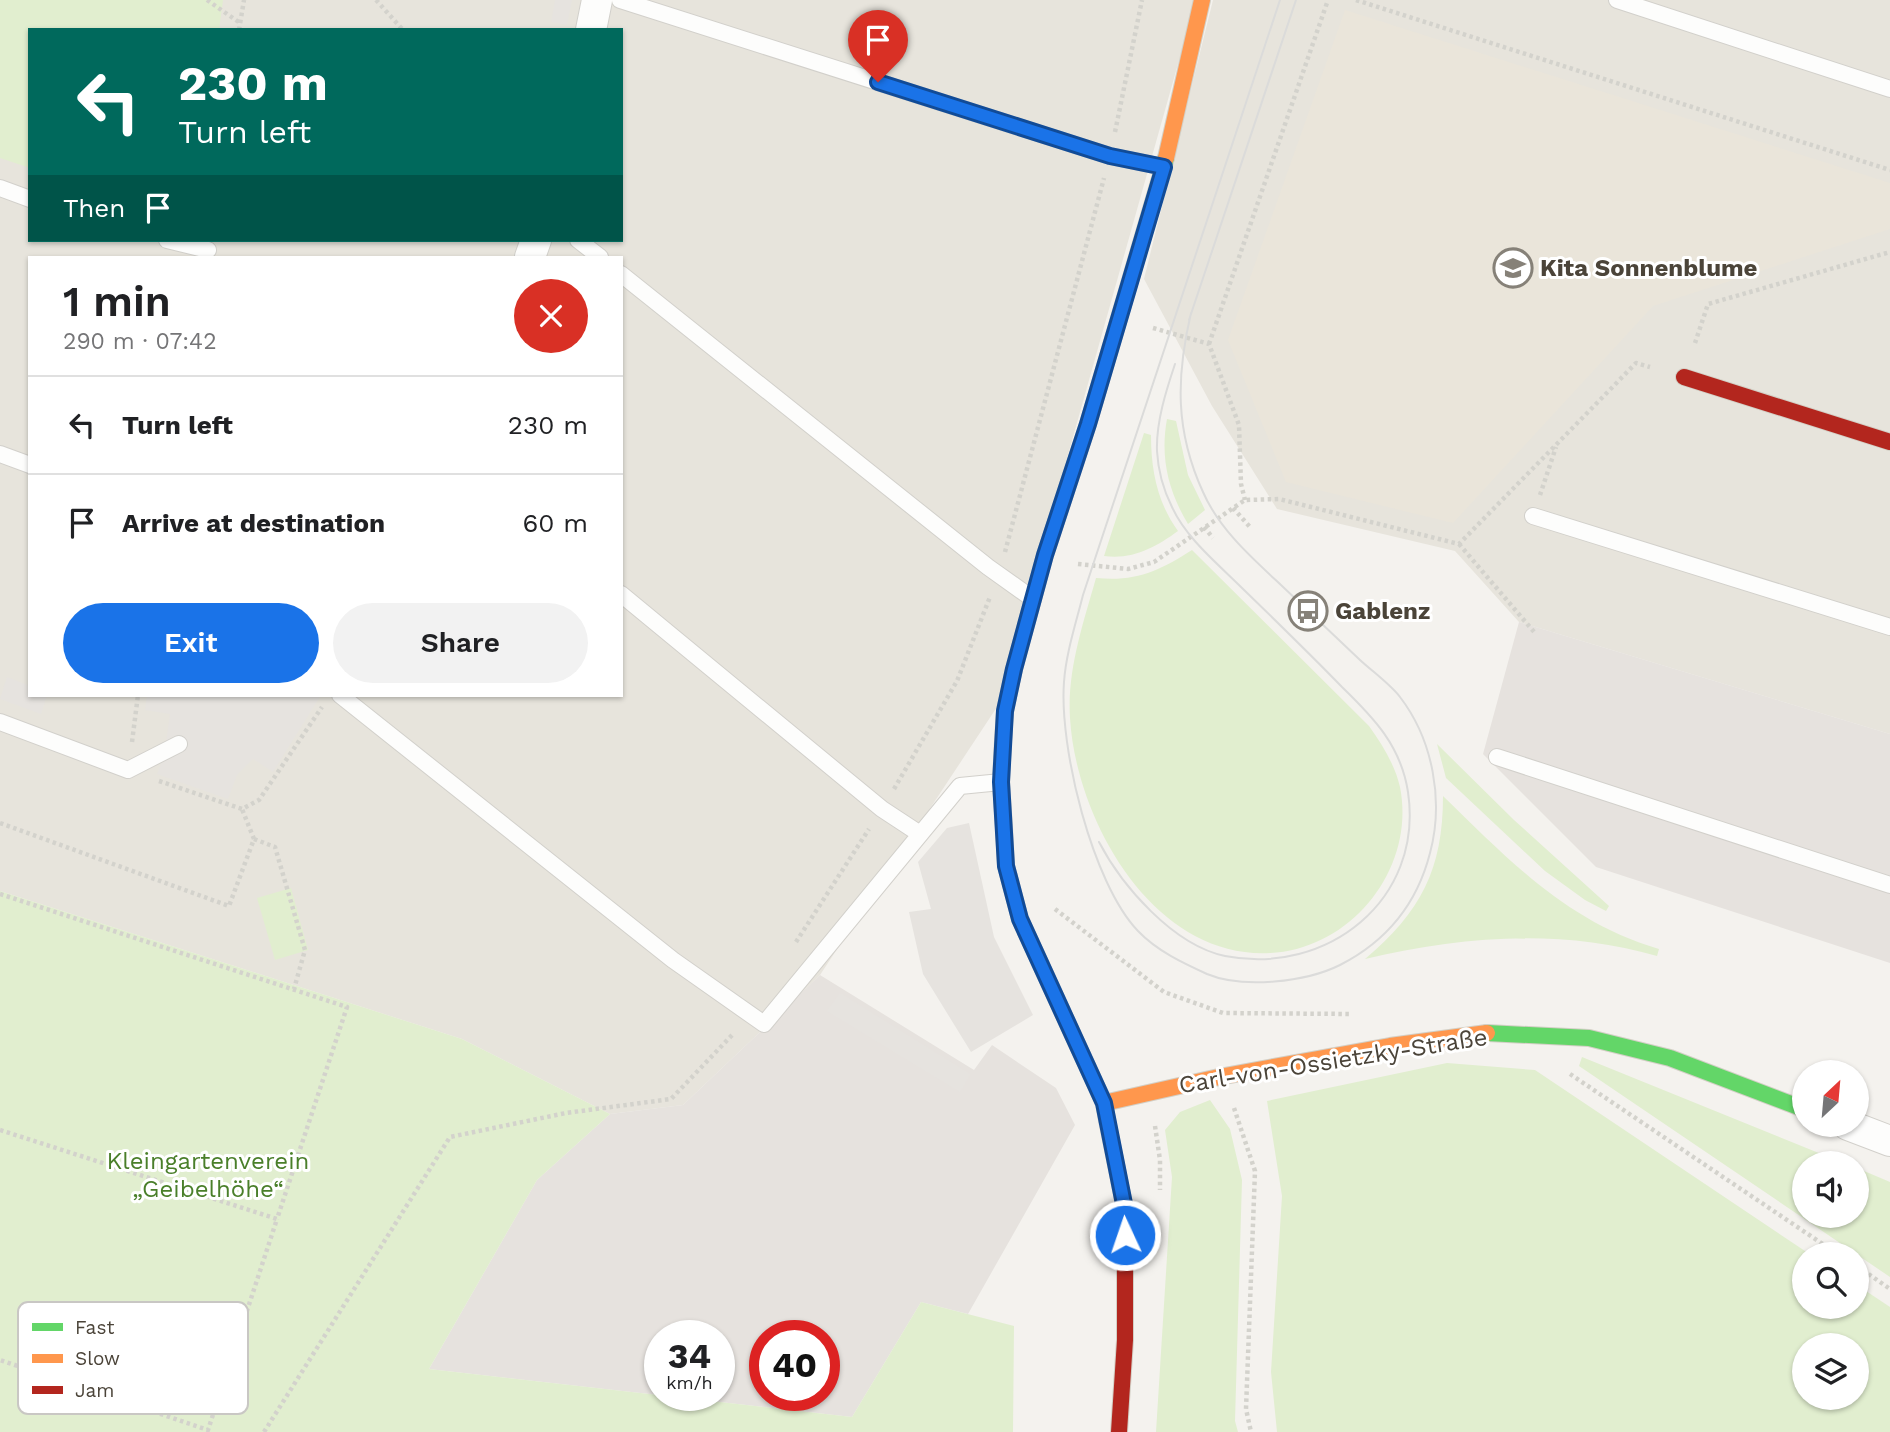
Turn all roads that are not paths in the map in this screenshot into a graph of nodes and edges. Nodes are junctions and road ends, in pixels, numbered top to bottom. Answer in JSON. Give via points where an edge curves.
{"nodes":[{"id":1,"x":597,"y":0,"type":"edge"},
{"id":2,"x":620,"y":0,"type":"edge"},
{"id":3,"x":1202,"y":0,"type":"edge"},
{"id":4,"x":1617,"y":0,"type":"edge"},
{"id":5,"x":591,"y":28,"type":"edge"},
{"id":6,"x":1890,"y":89,"type":"edge"},
{"id":7,"x":1164,"y":167,"type":"junction"},
{"id":8,"x":0,"y":188,"type":"edge"},
{"id":9,"x":28,"y":198,"type":"edge"},
{"id":10,"x":175,"y":242,"type":"edge"},
{"id":11,"x":581,"y":242,"type":"edge"},
{"id":12,"x":208,"y":250,"type":"dead end"},
{"id":13,"x":599,"y":256,"type":"edge"},
{"id":14,"x":623,"y":276,"type":"edge"},
{"id":15,"x":1684,"y":377,"type":"road end"},
{"id":16,"x":1890,"y":442,"type":"edge"},
{"id":17,"x":0,"y":454,"type":"edge"},
{"id":18,"x":28,"y":464,"type":"edge"},
{"id":19,"x":1533,"y":516,"type":"road end"},
{"id":20,"x":623,"y":596,"type":"edge"},
{"id":21,"x":1033,"y":599,"type":"junction"},
{"id":22,"x":1890,"y":627,"type":"edge"},
{"id":23,"x":343,"y":697,"type":"edge"},
{"id":24,"x":0,"y":722,"type":"edge"},
{"id":25,"x":179,"y":744,"type":"dead end"},
{"id":26,"x":1497,"y":758,"type":"dead end"},
{"id":27,"x":1001,"y":782,"type":"junction"},
{"id":28,"x":920,"y":834,"type":"junction"},
{"id":29,"x":1890,"y":885,"type":"edge"},
{"id":30,"x":1104,"y":1103,"type":"junction"},
{"id":31,"x":1792,"y":1104,"type":"edge"},
{"id":32,"x":1869,"y":1133,"type":"edge"},
{"id":33,"x":1890,"y":1141,"type":"edge"},
{"id":34,"x":1119,"y":1432,"type":"edge"}],
"edges":[{"from":1,"to":5,"type":"street"},
{"from":2,"to":7,"type":"lane","via":[[1110,156]]},
{"from":3,"to":7,"type":"street"},
{"from":4,"to":6,"type":"lane"},
{"from":7,"to":21,"type":"street"},
{"from":8,"to":9,"type":"lane"},
{"from":10,"to":12,"type":"lane"},
{"from":11,"to":13,"type":"lane"},
{"from":14,"to":21,"type":"lane"},
{"from":15,"to":16,"type":"street"},
{"from":17,"to":18,"type":"lane"},
{"from":19,"to":22,"type":"lane"},
{"from":20,"to":28,"type":"lane","via":[[882,809]]},
{"from":21,"to":27,"type":"street","via":[[1005,711]]},
{"from":23,"to":28,"type":"lane","via":[[663,952],[764,1024]]},
{"from":24,"to":25,"type":"lane","via":[[128,770]]},
{"from":26,"to":29,"type":"lane"},
{"from":27,"to":28,"type":"lane","via":[[960,786]]},
{"from":27,"to":30,"type":"street","via":[[1006,866],[1020,919]]},
{"from":30,"to":31,"type":"street","name":"Carl-von-Ossietzky-Straße","via":[[1219,1077],[1484,1033],[1589,1038],[1670,1058]]},
{"from":30,"to":34,"type":"street","via":[[1125,1209]]},
{"from":32,"to":33,"type":"street"}]}
